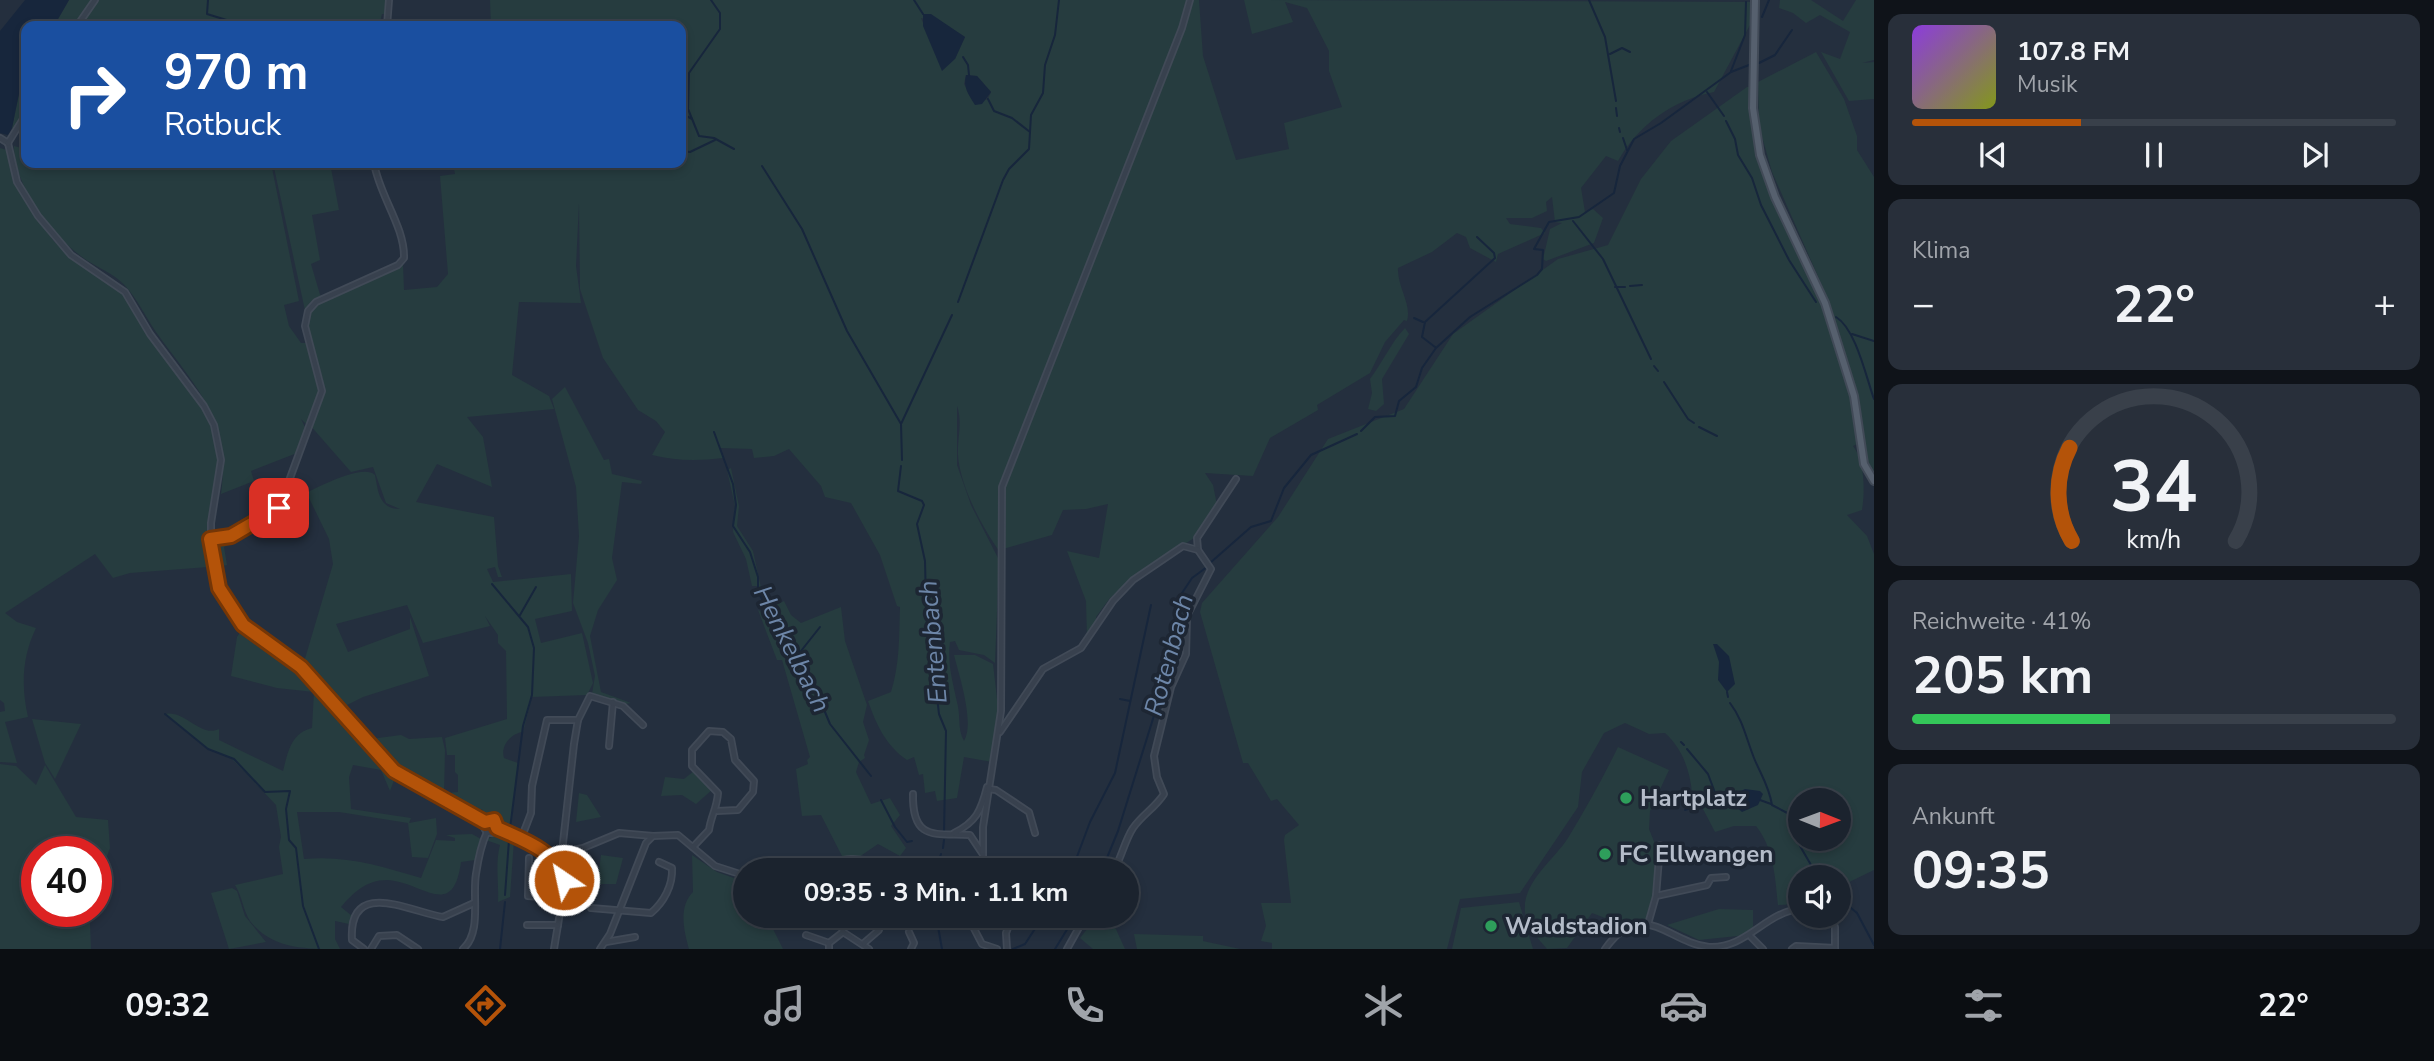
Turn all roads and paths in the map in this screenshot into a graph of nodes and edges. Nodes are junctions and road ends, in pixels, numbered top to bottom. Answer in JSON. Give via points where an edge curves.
{"nodes":[{"id":1,"x":95,"y":0,"type":"edge"},
{"id":2,"x":389,"y":0,"type":"edge"},
{"id":3,"x":1190,"y":0,"type":"edge"},
{"id":4,"x":1755,"y":0,"type":"edge"},
{"id":5,"x":80,"y":21,"type":"edge"},
{"id":6,"x":387,"y":21,"type":"edge"},
{"id":7,"x":21,"y":122,"type":"edge"},
{"id":8,"x":0,"y":138,"type":"edge"},
{"id":9,"x":8,"y":143,"type":"junction"},
{"id":10,"x":375,"y":168,"type":"edge"},
{"id":11,"x":1236,"y":479,"type":"dead end"},
{"id":12,"x":1874,"y":481,"type":"edge"},
{"id":13,"x":1197,"y":538,"type":"junction"},
{"id":14,"x":210,"y":539,"type":"junction"},
{"id":15,"x":1183,"y":546,"type":"junction"},
{"id":16,"x":1198,"y":550,"type":"junction"},
{"id":17,"x":613,"y":702,"type":"junction"},
{"id":18,"x":578,"y":720,"type":"junction"},
{"id":19,"x":643,"y":725,"type":"dead end"},
{"id":20,"x":999,"y":732,"type":"junction"},
{"id":21,"x":609,"y":746,"type":"dead end"},
{"id":22,"x":991,"y":777,"type":"junction"},
{"id":23,"x":989,"y":789,"type":"junction"},
{"id":24,"x":914,"y":794,"type":"dead end"},
{"id":25,"x":717,"y":810,"type":"junction"},
{"id":26,"x":485,"y":822,"type":"junction"},
{"id":27,"x":497,"y":828,"type":"junction"},
{"id":28,"x":965,"y":828,"type":"junction"},
{"id":29,"x":487,"y":831,"type":"junction"},
{"id":30,"x":952,"y":834,"type":"junction"},
{"id":31,"x":1035,"y":834,"type":"dead end"},
{"id":32,"x":970,"y":835,"type":"junction"},
{"id":33,"x":653,"y":836,"type":"junction"},
{"id":34,"x":521,"y":839,"type":"junction"},
{"id":35,"x":1660,"y":845,"type":"dead end"},
{"id":36,"x":693,"y":847,"type":"junction"},
{"id":37,"x":562,"y":852,"type":"junction"},
{"id":38,"x":529,"y":858,"type":"dead end"},
{"id":39,"x":983,"y":858,"type":"edge"},
{"id":40,"x":984,"y":858,"type":"edge"},
{"id":41,"x":1119,"y":858,"type":"edge"},
{"id":42,"x":555,"y":861,"type":"junction"},
{"id":43,"x":659,"y":862,"type":"dead end"},
{"id":44,"x":733,"y":872,"type":"edge"},
{"id":45,"x":1727,"y":877,"type":"dead end"},
{"id":46,"x":1656,"y":896,"type":"junction"},
{"id":47,"x":562,"y":899,"type":"junction"},
{"id":48,"x":474,"y":903,"type":"junction"},
{"id":49,"x":592,"y":908,"type":"dead end"},
{"id":50,"x":619,"y":908,"type":"junction"},
{"id":51,"x":1788,"y":912,"type":"edge"},
{"id":52,"x":1648,"y":923,"type":"junction"},
{"id":53,"x":527,"y":925,"type":"dead end"},
{"id":54,"x":558,"y":925,"type":"junction"},
{"id":55,"x":843,"y":928,"type":"edge"},
{"id":56,"x":879,"y":928,"type":"edge"},
{"id":57,"x":973,"y":928,"type":"edge"},
{"id":58,"x":1008,"y":928,"type":"edge"},
{"id":59,"x":1079,"y":928,"type":"edge"},
{"id":60,"x":1835,"y":928,"type":"edge"},
{"id":61,"x":843,"y":932,"type":"junction"},
{"id":62,"x":909,"y":932,"type":"dead end"},
{"id":63,"x":806,"y":935,"type":"dead end"},
{"id":64,"x":635,"y":937,"type":"dead end"},
{"id":65,"x":1751,"y":937,"type":"junction"},
{"id":66,"x":606,"y":942,"type":"junction"},
{"id":67,"x":864,"y":943,"type":"junction"},
{"id":68,"x":829,"y":946,"type":"edge"},
{"id":69,"x":981,"y":947,"type":"edge"},
{"id":70,"x":1710,"y":948,"type":"edge"},
{"id":71,"x":1835,"y":948,"type":"edge"},
{"id":72,"x":364,"y":949,"type":"edge"},
{"id":73,"x":371,"y":949,"type":"edge"},
{"id":74,"x":418,"y":949,"type":"edge"},
{"id":75,"x":463,"y":949,"type":"edge"},
{"id":76,"x":554,"y":949,"type":"edge"},
{"id":77,"x":600,"y":949,"type":"edge"},
{"id":78,"x":869,"y":949,"type":"edge"},
{"id":79,"x":906,"y":949,"type":"edge"},
{"id":80,"x":911,"y":949,"type":"edge"},
{"id":81,"x":997,"y":949,"type":"edge"},
{"id":82,"x":1007,"y":949,"type":"edge"},
{"id":83,"x":1067,"y":949,"type":"edge"},
{"id":84,"x":1605,"y":949,"type":"edge"},
{"id":85,"x":1763,"y":949,"type":"edge"},
{"id":86,"x":1792,"y":949,"type":"edge"}],
"edges":[{"from":1,"to":5,"type":"street"},
{"from":2,"to":6,"type":"street"},
{"from":3,"to":20,"type":"street","via":[[1002,487]]},
{"from":4,"to":12,"type":"main road","via":[[1753,108],[1760,155],[1825,303],[1856,405],[1864,464]]},
{"from":7,"to":9,"type":"street"},
{"from":8,"to":9,"type":"street"},
{"from":9,"to":14,"type":"street","via":[[17,182],[38,216],[71,255],[125,292],[214,425],[221,460]]},
{"from":10,"to":14,"type":"street","via":[[404,258],[398,265],[316,302],[308,311],[305,326],[322,391],[279,508],[231,536]]},
{"from":11,"to":13,"type":"street"},
{"from":13,"to":15,"type":"street"},
{"from":13,"to":16,"type":"street"},
{"from":14,"to":26,"type":"street","via":[[219,588],[243,625],[301,667],[394,771]]},
{"from":15,"to":16,"type":"street"},
{"from":15,"to":20,"type":"street","via":[[1133,580],[1081,648],[1043,669]]},
{"from":16,"to":41,"type":"street","via":[[1210,564],[1211,573],[1187,616],[1186,654],[1171,687],[1154,756],[1164,794],[1130,832]]},
{"from":17,"to":18,"type":"street","via":[[590,696]]},
{"from":17,"to":19,"type":"street"},
{"from":17,"to":21,"type":"street"},
{"from":18,"to":34,"type":"street","via":[[547,720],[532,786],[531,813]]},
{"from":18,"to":37,"type":"street"},
{"from":20,"to":22,"type":"street"},
{"from":22,"to":23,"type":"street"},
{"from":22,"to":28,"type":"street","via":[[979,816]]},
{"from":23,"to":31,"type":"street","via":[[1023,806],[1032,818]]},
{"from":23,"to":40,"type":"street"},
{"from":24,"to":30,"type":"street","via":[[919,822],[926,832],[937,837]]},
{"from":25,"to":25,"type":"street","via":[[719,793],[692,765],[692,750],[709,731],[723,732],[731,739],[735,760],[754,781],[753,792],[738,810]]},
{"from":25,"to":36,"type":"street","via":[[709,830]]},
{"from":26,"to":27,"type":"street","via":[[492,820]]},
{"from":26,"to":29,"type":"street"},
{"from":27,"to":29,"type":"street"},
{"from":27,"to":34,"type":"street"},
{"from":28,"to":30,"type":"street"},
{"from":28,"to":32,"type":"street"},
{"from":29,"to":48,"type":"street","via":[[475,876]]},
{"from":30,"to":32,"type":"street"},
{"from":32,"to":39,"type":"street"},
{"from":33,"to":36,"type":"street","via":[[678,835]]},
{"from":33,"to":37,"type":"street","via":[[619,833]]},
{"from":33,"to":50,"type":"street"},
{"from":34,"to":42,"type":"street"},
{"from":35,"to":46,"type":"street"},
{"from":36,"to":44,"type":"street","via":[[715,866]]},
{"from":37,"to":42,"type":"street"},
{"from":38,"to":47,"type":"street","via":[[528,896]]},
{"from":42,"to":47,"type":"street","via":[[564,880]]},
{"from":43,"to":50,"type":"street","via":[[672,868],[673,878],[661,905],[651,913]]},
{"from":45,"to":46,"type":"street"},
{"from":46,"to":52,"type":"street"},
{"from":47,"to":54,"type":"street"},
{"from":48,"to":72,"type":"street","via":[[443,917],[399,903],[372,904],[360,910],[351,924],[352,940]]},
{"from":48,"to":75,"type":"street","via":[[475,926]]},
{"from":49,"to":50,"type":"street"},
{"from":50,"to":66,"type":"street"},
{"from":51,"to":65,"type":"street"},
{"from":52,"to":70,"type":"street"},
{"from":52,"to":84,"type":"street","via":[[1616,934]]},
{"from":53,"to":54,"type":"street"},
{"from":54,"to":76,"type":"street"},
{"from":55,"to":61,"type":"street"},
{"from":56,"to":67,"type":"street"},
{"from":57,"to":69,"type":"street"},
{"from":58,"to":82,"type":"street"},
{"from":59,"to":83,"type":"street"},
{"from":60,"to":71,"type":"street"},
{"from":61,"to":67,"type":"street"},
{"from":61,"to":68,"type":"street"},
{"from":62,"to":80,"type":"street","via":[[914,943]]},
{"from":63,"to":68,"type":"street"},
{"from":64,"to":66,"type":"street"},
{"from":65,"to":70,"type":"street"},
{"from":65,"to":85,"type":"street"},
{"from":66,"to":77,"type":"street"},
{"from":67,"to":78,"type":"street"},
{"from":69,"to":81,"type":"street"},
{"from":71,"to":86,"type":"street"},
{"from":73,"to":74,"type":"street","via":[[379,936],[397,935]]},
{"from":79,"to":80,"type":"street"}]}
